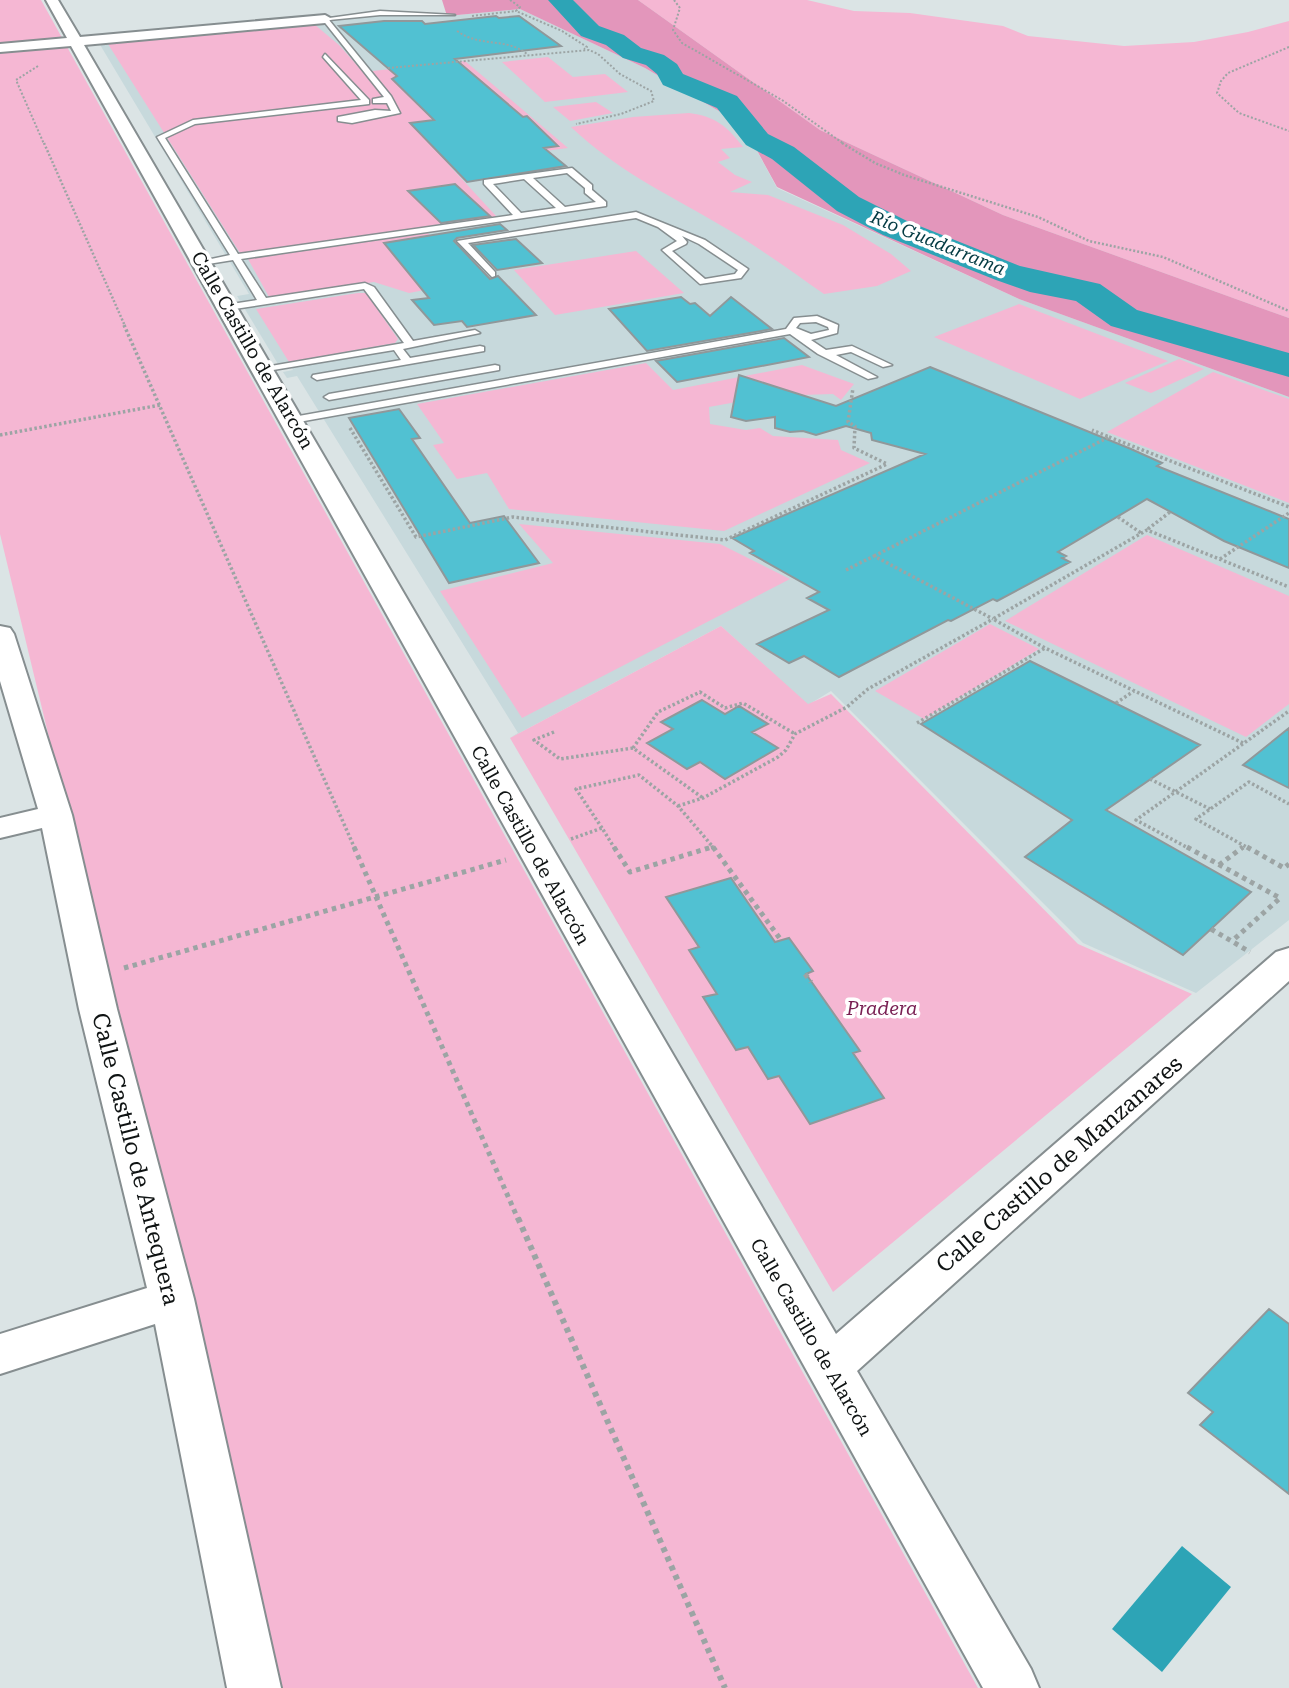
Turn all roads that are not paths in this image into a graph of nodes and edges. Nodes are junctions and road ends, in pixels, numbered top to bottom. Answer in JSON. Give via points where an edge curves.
{"nodes":[{"id":1,"x":52,"y":0,"type":"edge"},
{"id":2,"x":321,"y":14,"type":"junction"},
{"id":3,"x":452,"y":15,"type":"dead end"},
{"id":4,"x":76,"y":41,"type":"junction"},
{"id":5,"x":0,"y":48,"type":"edge"},
{"id":6,"x":352,"y":53,"type":"junction"},
{"id":7,"x":382,"y":100,"type":"junction"},
{"id":8,"x":366,"y":102,"type":"junction"},
{"id":9,"x":396,"y":113,"type":"junction"},
{"id":10,"x":526,"y":176,"type":"junction"},
{"id":11,"x":610,"y":205,"type":"junction"},
{"id":12,"x":563,"y":210,"type":"junction"},
{"id":13,"x":636,"y":215,"type":"junction"},
{"id":14,"x":519,"y":216,"type":"junction"},
{"id":15,"x":447,"y":226,"type":"junction"},
{"id":16,"x":665,"y":226,"type":"junction"},
{"id":17,"x":461,"y":241,"type":"junction"},
{"id":18,"x":236,"y":257,"type":"junction"},
{"id":19,"x":202,"y":262,"type":"junction"},
{"id":20,"x":492,"y":274,"type":"dead end"},
{"id":21,"x":263,"y":301,"type":"junction"},
{"id":22,"x":228,"y":307,"type":"junction"},
{"id":23,"x":475,"y":333,"type":"dead end"},
{"id":24,"x":410,"y":344,"type":"junction"},
{"id":25,"x":397,"y":347,"type":"junction"},
{"id":26,"x":480,"y":349,"type":"dead end"},
{"id":27,"x":826,"y":354,"type":"junction"},
{"id":28,"x":308,"y":362,"type":"junction"},
{"id":29,"x":407,"y":362,"type":"junction"},
{"id":30,"x":887,"y":365,"type":"dead end"},
{"id":31,"x":495,"y":368,"type":"dead end"},
{"id":32,"x":265,"y":370,"type":"junction"},
{"id":33,"x":317,"y":377,"type":"junction"},
{"id":34,"x":872,"y":377,"type":"dead end"},
{"id":35,"x":329,"y":397,"type":"junction"},
{"id":36,"x":338,"y":411,"type":"junction"},
{"id":37,"x":293,"y":420,"type":"junction"},
{"id":38,"x":0,"y":634,"type":"edge"},
{"id":39,"x":57,"y":815,"type":"junction"},
{"id":40,"x":0,"y":828,"type":"edge"},
{"id":41,"x":1270,"y":956,"type":"edge"},
{"id":42,"x":172,"y":1299,"type":"junction"},
{"id":43,"x":0,"y":1354,"type":"edge"},
{"id":44,"x":830,"y":1367,"type":"junction"},
{"id":45,"x":254,"y":1688,"type":"edge"},
{"id":46,"x":1012,"y":1688,"type":"edge"}],
"edges":[{"from":1,"to":4,"type":"street","name":"Calle Castillo de Alarcón"},
{"from":2,"to":3,"type":"lane"},
{"from":2,"to":4,"type":"street"},
{"from":2,"to":6,"type":"lane"},
{"from":4,"to":5,"type":"street"},
{"from":4,"to":19,"type":"street","name":"Calle Castillo de Alarcón"},
{"from":6,"to":7,"type":"lane","via":[[388,98]]},
{"from":6,"to":8,"type":"lane","via":[[325,56]]},
{"from":7,"to":8,"type":"lane"},
{"from":7,"to":9,"type":"lane","via":[[390,101]]},
{"from":8,"to":18,"type":"lane","via":[[192,122],[161,137]]},
{"from":9,"to":9,"type":"lane","via":[[376,112],[341,119],[352,121]]},
{"from":10,"to":11,"type":"lane","via":[[569,170],[588,191]]},
{"from":10,"to":12,"type":"lane"},
{"from":10,"to":14,"type":"lane","via":[[486,182]]},
{"from":11,"to":12,"type":"lane"},
{"from":11,"to":13,"type":"lane"},
{"from":12,"to":14,"type":"lane"},
{"from":13,"to":16,"type":"lane"},
{"from":13,"to":17,"type":"lane"},
{"from":14,"to":15,"type":"lane"},
{"from":15,"to":17,"type":"lane"},
{"from":15,"to":18,"type":"lane"},
{"from":16,"to":16,"type":"lane","via":[[683,242],[666,250],[703,282],[738,276],[744,268]]},
{"from":17,"to":20,"type":"lane"},
{"from":18,"to":19,"type":"lane"},
{"from":18,"to":21,"type":"lane"},
{"from":19,"to":22,"type":"street","name":"Calle Castillo de Alarcón"},
{"from":21,"to":22,"type":"lane"},
{"from":21,"to":24,"type":"lane","via":[[365,286]]},
{"from":22,"to":32,"type":"street","name":"Calle Castillo de Alarcón"},
{"from":23,"to":24,"type":"lane"},
{"from":24,"to":25,"type":"lane"},
{"from":25,"to":28,"type":"lane"},
{"from":25,"to":29,"type":"lane"},
{"from":26,"to":29,"type":"lane"},
{"from":27,"to":30,"type":"lane","via":[[852,349]]},
{"from":27,"to":34,"type":"lane"},
{"from":27,"to":36,"type":"lane","via":[[792,331]]},
{"from":28,"to":32,"type":"lane"},
{"from":28,"to":33,"type":"lane"},
{"from":29,"to":33,"type":"lane"},
{"from":31,"to":35,"type":"lane"},
{"from":32,"to":37,"type":"street","name":"Calle Castillo de Alarcón"},
{"from":33,"to":35,"type":"lane"},
{"from":35,"to":36,"type":"lane"},
{"from":36,"to":37,"type":"lane"},
{"from":37,"to":44,"type":"street","name":"Calle Castillo de Alarcón"},
{"from":38,"to":39,"type":"street","name":"Calle Castillo de Antequera"},
{"from":39,"to":40,"type":"street"},
{"from":39,"to":42,"type":"street","name":"Calle Castillo de Antequera","via":[[91,977]]},
{"from":41,"to":44,"type":"street","name":"Calle Castillo de Manzanares"},
{"from":42,"to":43,"type":"street"},
{"from":42,"to":45,"type":"street","name":"Calle Castillo de Antequera"},
{"from":44,"to":46,"type":"street","name":"Calle Castillo de Alarcón"}]}
